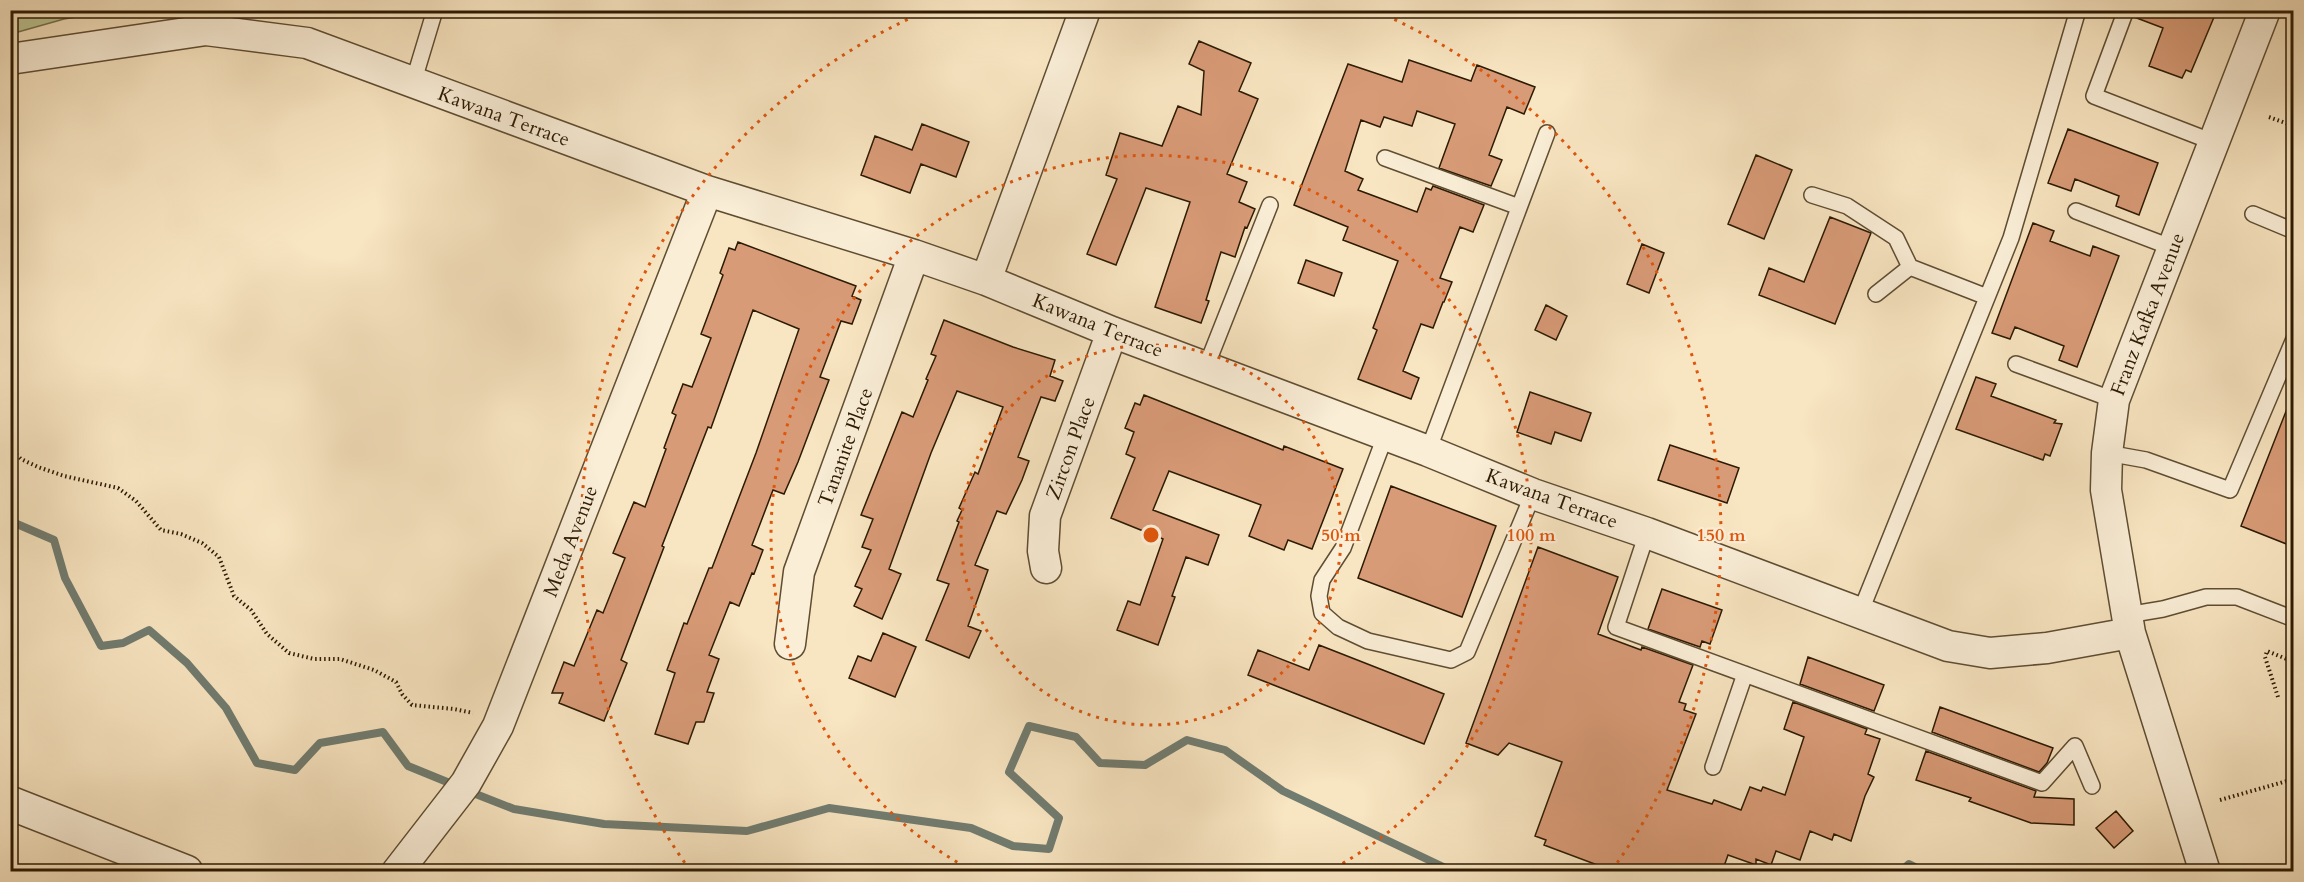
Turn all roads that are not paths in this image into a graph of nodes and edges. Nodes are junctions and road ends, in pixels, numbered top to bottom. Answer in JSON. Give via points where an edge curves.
{"nodes":[{"id":1,"x":435,"y":10,"type":"edge"},
{"id":2,"x":1085,"y":10,"type":"edge"},
{"id":3,"x":2078,"y":10,"type":"edge"},
{"id":4,"x":2126,"y":10,"type":"edge"},
{"id":5,"x":2265,"y":10,"type":"edge"},
{"id":6,"x":10,"y":59,"type":"edge"},
{"id":7,"x":413,"y":83,"type":"junction"},
{"id":8,"x":1547,"y":133,"type":"dead end"},
{"id":9,"x":2213,"y":142,"type":"junction"},
{"id":10,"x":1385,"y":158,"type":"dead end"},
{"id":11,"x":708,"y":191,"type":"junction"},
{"id":12,"x":1812,"y":195,"type":"dead end"},
{"id":13,"x":1270,"y":205,"type":"dead end"},
{"id":14,"x":1519,"y":207,"type":"junction"},
{"id":15,"x":2076,"y":211,"type":"dead end"},
{"id":16,"x":2253,"y":214,"type":"dead end"},
{"id":17,"x":2294,"y":231,"type":"edge"},
{"id":18,"x":2173,"y":248,"type":"junction"},
{"id":19,"x":914,"y":255,"type":"junction"},
{"id":20,"x":1910,"y":267,"type":"junction"},
{"id":21,"x":986,"y":280,"type":"junction"},
{"id":22,"x":1876,"y":294,"type":"dead end"},
{"id":23,"x":1987,"y":297,"type":"junction"},
{"id":24,"x":1112,"y":332,"type":"junction"},
{"id":25,"x":2294,"y":339,"type":"edge"},
{"id":26,"x":2016,"y":364,"type":"dead end"},
{"id":27,"x":1206,"y":367,"type":"junction"},
{"id":28,"x":2114,"y":400,"type":"junction"},
{"id":29,"x":1386,"y":434,"type":"junction"},
{"id":30,"x":1428,"y":451,"type":"junction"},
{"id":31,"x":2107,"y":453,"type":"junction"},
{"id":32,"x":1533,"y":494,"type":"junction"},
{"id":33,"x":1647,"y":533,"type":"junction"},
{"id":34,"x":1046,"y":568,"type":"dead end"},
{"id":35,"x":1860,"y":613,"type":"junction"},
{"id":36,"x":2294,"y":619,"type":"edge"},
{"id":37,"x":2129,"y":624,"type":"junction"},
{"id":38,"x":790,"y":644,"type":"dead end"},
{"id":39,"x":1745,"y":674,"type":"junction"},
{"id":40,"x":1713,"y":767,"type":"dead end"},
{"id":41,"x":2092,"y":786,"type":"dead end"},
{"id":42,"x":10,"y":803,"type":"edge"},
{"id":43,"x":186,"y":872,"type":"edge"},
{"id":44,"x":397,"y":872,"type":"edge"},
{"id":45,"x":2205,"y":872,"type":"edge"}],
"edges":[{"from":1,"to":7,"type":"lane"},
{"from":2,"to":21,"type":"street"},
{"from":3,"to":23,"type":"lane","via":[[2011,238]]},
{"from":4,"to":9,"type":"lane","via":[[2094,96]]},
{"from":5,"to":9,"type":"street","name":"Franz Kafka Avenue"},
{"from":6,"to":7,"type":"street","name":"Kawana Terrace","via":[[206,30],[307,43]]},
{"from":7,"to":11,"type":"street","name":"Kawana Terrace"},
{"from":8,"to":14,"type":"lane"},
{"from":9,"to":18,"type":"street","name":"Franz Kafka Avenue"},
{"from":10,"to":14,"type":"lane"},
{"from":11,"to":19,"type":"street","name":"Kawana Terrace"},
{"from":11,"to":44,"type":"street","name":"Meda Avenue","via":[[492,739],[466,783]]},
{"from":12,"to":20,"type":"lane","via":[[1847,206],[1896,238]]},
{"from":13,"to":27,"type":"lane"},
{"from":14,"to":30,"type":"lane"},
{"from":15,"to":18,"type":"lane"},
{"from":16,"to":17,"type":"lane"},
{"from":18,"to":28,"type":"street","name":"Franz Kafka Avenue"},
{"from":19,"to":21,"type":"street","name":"Kawana Terrace"},
{"from":19,"to":38,"type":"street","name":"Tananite Place","via":[[800,572]]},
{"from":20,"to":22,"type":"lane"},
{"from":20,"to":23,"type":"lane"},
{"from":21,"to":24,"type":"street","name":"Kawana Terrace"},
{"from":23,"to":35,"type":"lane"},
{"from":24,"to":27,"type":"street","name":"Kawana Terrace"},
{"from":24,"to":34,"type":"street","name":"Zircon Place","via":[[1045,516]]},
{"from":25,"to":31,"type":"lane","via":[[2230,490],[2146,460]]},
{"from":26,"to":28,"type":"lane"},
{"from":27,"to":29,"type":"street","name":"Kawana Terrace"},
{"from":28,"to":31,"type":"street","name":"Franz Kafka Avenue"},
{"from":29,"to":30,"type":"street","name":"Kawana Terrace"},
{"from":29,"to":32,"type":"lane","via":[[1343,548],[1322,580],[1319,596],[1322,613],[1338,627],[1368,641],[1451,660],[1467,652]]},
{"from":30,"to":32,"type":"street","name":"Kawana Terrace"},
{"from":31,"to":37,"type":"street","name":"Franz Kafka Avenue","via":[[2106,490]]},
{"from":32,"to":33,"type":"street","name":"Kawana Terrace"},
{"from":33,"to":35,"type":"street","name":"Kawana Terrace"},
{"from":33,"to":39,"type":"lane","via":[[1616,627]]},
{"from":35,"to":37,"type":"street","name":"Kawana Terrace","via":[[1948,646],[1990,653],[2047,648]]},
{"from":36,"to":37,"type":"lane","via":[[2236,597],[2206,597]]},
{"from":37,"to":45,"type":"street","name":"Franz Kafka Avenue"},
{"from":39,"to":40,"type":"lane"},
{"from":39,"to":41,"type":"lane","via":[[2042,783],[2075,746]]},
{"from":42,"to":43,"type":"street"}]}
